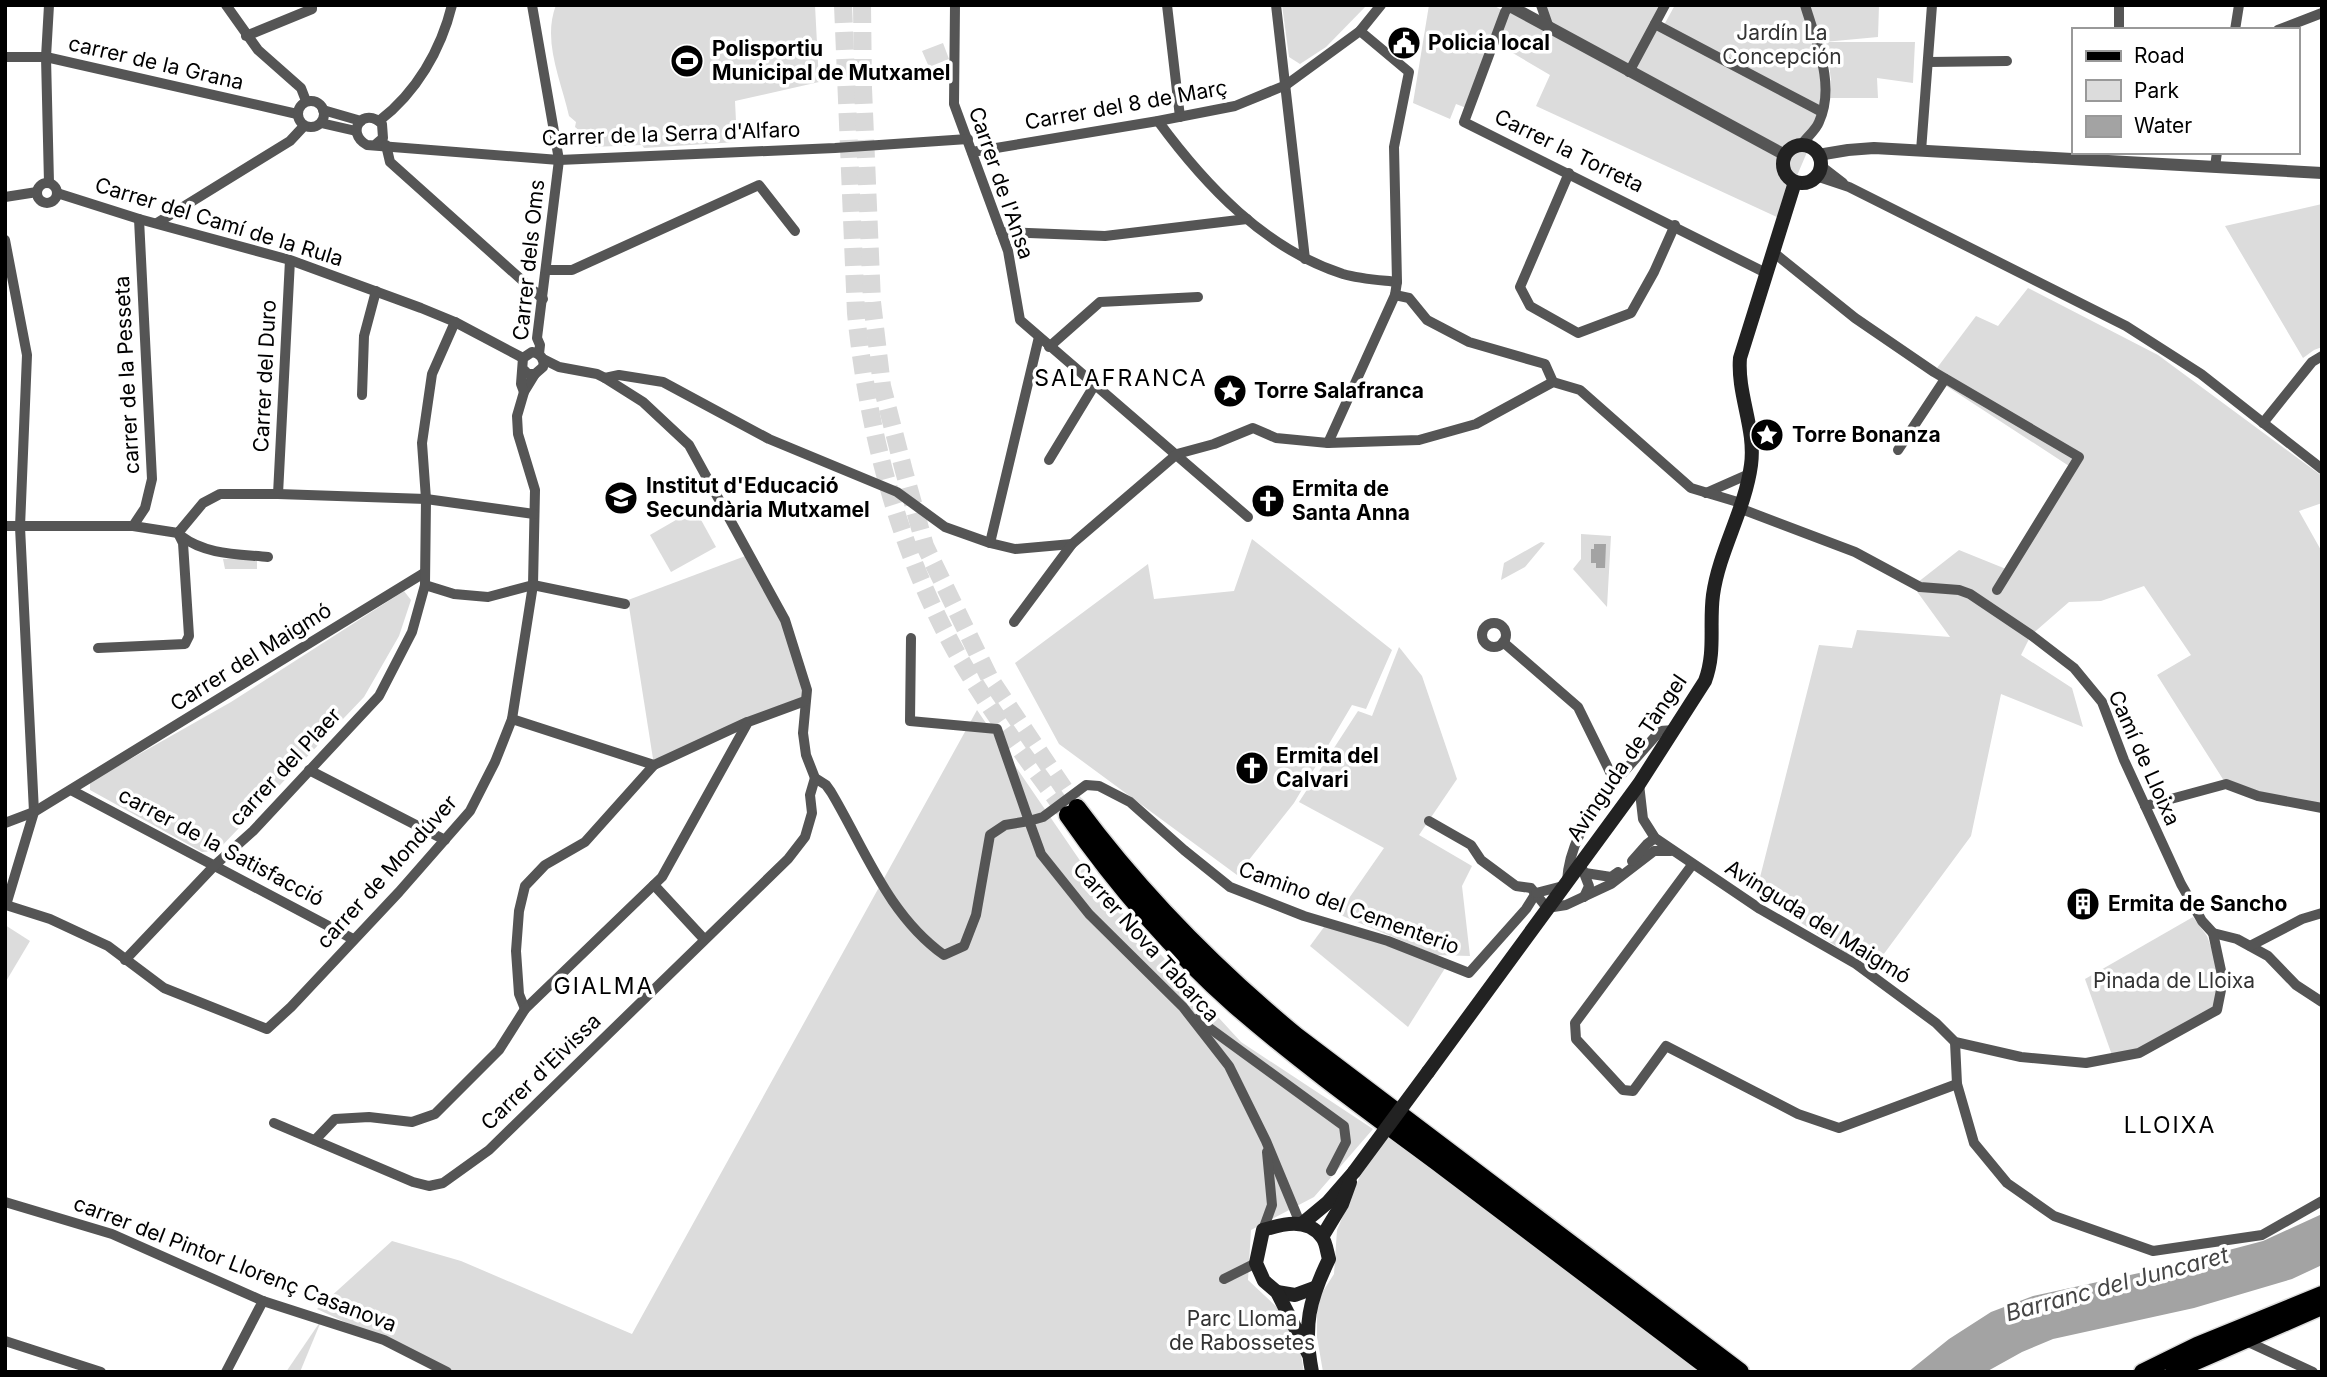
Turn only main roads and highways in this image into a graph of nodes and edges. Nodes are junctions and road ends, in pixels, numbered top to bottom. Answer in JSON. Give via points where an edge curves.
{"nodes":[{"id":1,"x":1795,"y":182,"type":"junction"},
{"id":2,"x":1354,"y":1172,"type":"junction"},
{"id":3,"x":1302,"y":1223,"type":"junction"},
{"id":4,"x":1322,"y":1237,"type":"junction"},
{"id":5,"x":1314,"y":1288,"type":"junction"},
{"id":6,"x":1277,"y":1292,"type":"junction"},
{"id":7,"x":2322,"y":1294,"type":"edge"},
{"id":8,"x":2322,"y":1307,"type":"edge"},
{"id":9,"x":1309,"y":1355,"type":"junction"},
{"id":10,"x":1312,"y":1372,"type":"edge"},
{"id":11,"x":1715,"y":1372,"type":"edge"},
{"id":12,"x":1740,"y":1372,"type":"edge"},
{"id":13,"x":2142,"y":1372,"type":"edge"},
{"id":14,"x":2173,"y":1372,"type":"edge"}],
"edges":[{"from":1,"to":1,"type":"main road","via":[[1783,169],[1785,155],[1802,144],[1815,150],[1818,166],[1806,183]]},
{"from":1,"to":2,"type":"main road","name":"Avinguda de Tàngel","bridge":true,"via":[[1739,366],[1751,454],[1749,474],[1713,596],[1711,666],[1705,681],[1583,869],[1565,884]]},
{"from":2,"to":3,"type":"main road"},
{"from":2,"to":4,"type":"main road"},
{"from":3,"to":4,"type":"main road"},
{"from":3,"to":6,"type":"main road","via":[[1263,1230],[1256,1263],[1264,1281]]},
{"from":4,"to":5,"type":"main road","via":[[1329,1259]]},
{"from":5,"to":6,"type":"main road","via":[[1294,1295]]},
{"from":5,"to":9,"type":"main road","via":[[1307,1331]]},
{"from":6,"to":9,"type":"main road"},
{"from":7,"to":13,"type":"main road"},
{"from":8,"to":14,"type":"main road"},
{"from":9,"to":10,"type":"main road"},
{"from":11,"to":12,"type":"highway","via":[[1234,1003],[1130,897],[1072,811],[1248,996]]}]}
